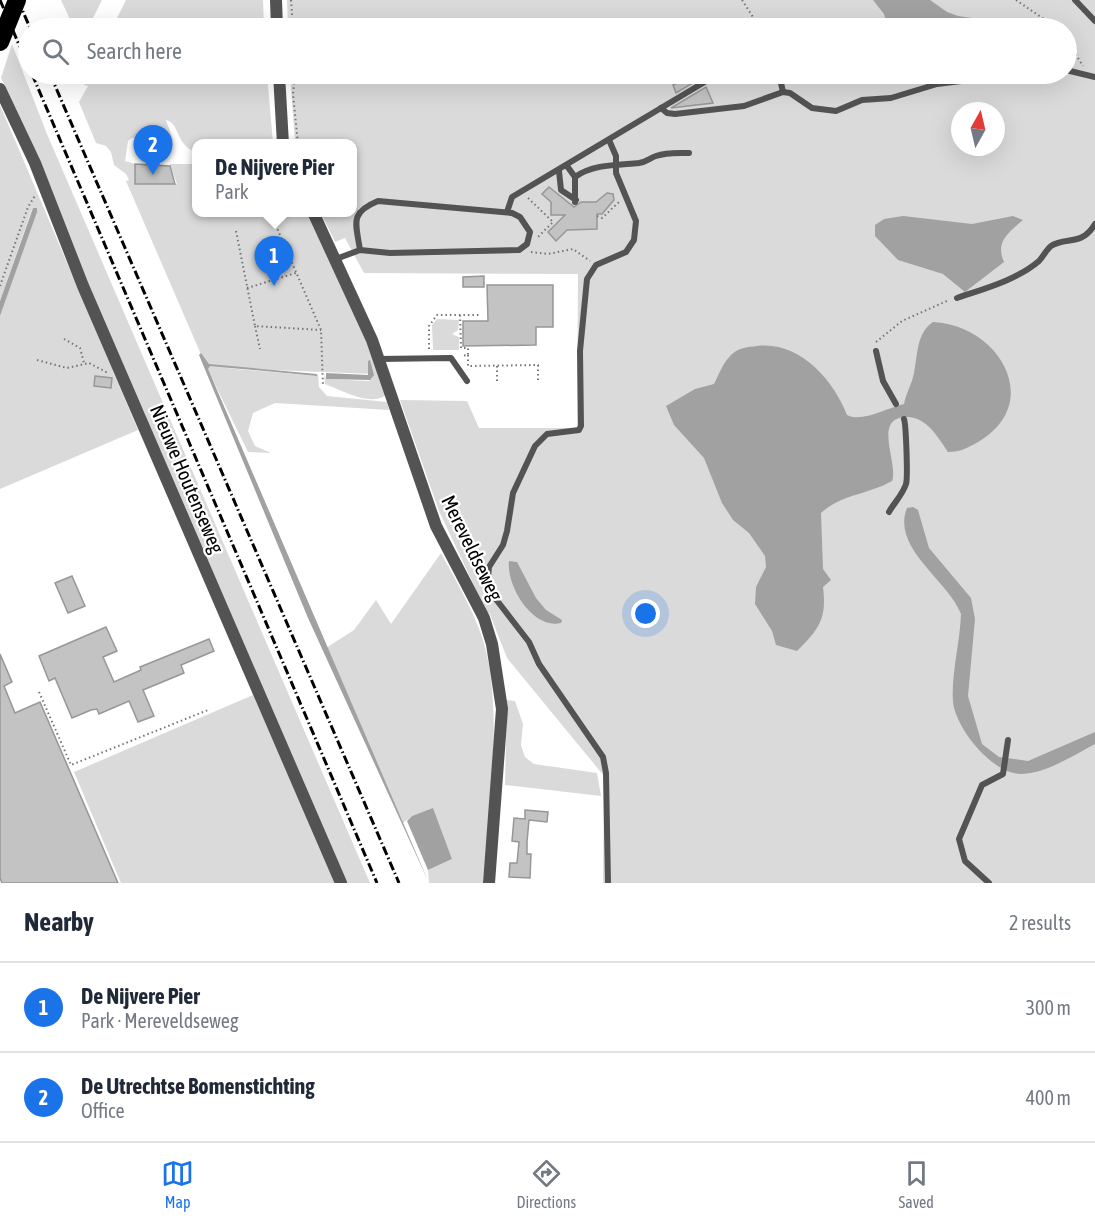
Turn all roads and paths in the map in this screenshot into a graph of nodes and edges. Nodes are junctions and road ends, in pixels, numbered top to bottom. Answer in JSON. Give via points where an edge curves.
{"nodes":[{"id":1,"x":17,"y":0,"type":"edge"},
{"id":2,"x":276,"y":0,"type":"edge"},
{"id":3,"x":291,"y":0,"type":"edge"},
{"id":4,"x":742,"y":0,"type":"edge"},
{"id":5,"x":1016,"y":0,"type":"edge"},
{"id":6,"x":1075,"y":0,"type":"edge"},
{"id":7,"x":277,"y":18,"type":"edge"},
{"id":8,"x":292,"y":18,"type":"edge"},
{"id":9,"x":754,"y":18,"type":"edge"},
{"id":10,"x":1042,"y":18,"type":"edge"},
{"id":11,"x":1095,"y":21,"type":"edge"},
{"id":12,"x":0,"y":42,"type":"edge"},
{"id":13,"x":1077,"y":52,"type":"edge"},
{"id":14,"x":1077,"y":72,"type":"edge"},
{"id":15,"x":1086,"y":74,"type":"junction"},
{"id":16,"x":1095,"y":77,"type":"edge"},
{"id":17,"x":280,"y":84,"type":"edge"},
{"id":18,"x":294,"y":84,"type":"edge"},
{"id":19,"x":702,"y":84,"type":"edge"},
{"id":20,"x":781,"y":84,"type":"edge"},
{"id":21,"x":937,"y":84,"type":"edge"},
{"id":22,"x":0,"y":89,"type":"edge"},
{"id":23,"x":783,"y":92,"type":"junction"},
{"id":24,"x":662,"y":108,"type":"junction"},
{"id":25,"x":283,"y":139,"type":"edge"},
{"id":26,"x":298,"y":139,"type":"edge"},
{"id":27,"x":609,"y":140,"type":"junction"},
{"id":28,"x":689,"y":153,"type":"dead end"},
{"id":29,"x":567,"y":166,"type":"junction"},
{"id":30,"x":615,"y":166,"type":"junction"},
{"id":31,"x":559,"y":171,"type":"junction"},
{"id":32,"x":575,"y":177,"type":"junction"},
{"id":33,"x":43,"y":184,"type":"junction"},
{"id":34,"x":521,"y":192,"type":"junction"},
{"id":35,"x":619,"y":202,"type":"dead end"},
{"id":36,"x":507,"y":212,"type":"junction"},
{"id":37,"x":357,"y":216,"type":"edge"},
{"id":38,"x":597,"y":216,"type":"dead end"},
{"id":39,"x":315,"y":217,"type":"edge"},
{"id":40,"x":357,"y":217,"type":"edge"},
{"id":41,"x":556,"y":217,"type":"dead end"},
{"id":42,"x":274,"y":222,"type":"dead end"},
{"id":43,"x":553,"y":222,"type":"junction"},
{"id":44,"x":1095,"y":224,"type":"edge"},
{"id":45,"x":236,"y":231,"type":"dead end"},
{"id":46,"x":527,"y":244,"type":"junction"},
{"id":47,"x":360,"y":250,"type":"junction"},
{"id":48,"x":519,"y":250,"type":"junction"},
{"id":49,"x":336,"y":259,"type":"junction"},
{"id":50,"x":596,"y":265,"type":"junction"},
{"id":51,"x":296,"y":273,"type":"junction"},
{"id":52,"x":0,"y":286,"type":"edge"},
{"id":53,"x":247,"y":288,"type":"junction"},
{"id":54,"x":957,"y":298,"type":"joint"},
{"id":55,"x":460,"y":315,"type":"junction"},
{"id":56,"x":479,"y":315,"type":"dead end"},
{"id":57,"x":255,"y":326,"type":"junction"},
{"id":58,"x":321,"y":330,"type":"junction"},
{"id":59,"x":64,"y":339,"type":"dead end"},
{"id":60,"x":429,"y":346,"type":"dead end"},
{"id":61,"x":260,"y":349,"type":"dead end"},
{"id":62,"x":876,"y":351,"type":"joint"},
{"id":63,"x":468,"y":355,"type":"junction"},
{"id":64,"x":379,"y":359,"type":"junction"},
{"id":65,"x":454,"y":359,"type":"junction"},
{"id":66,"x":37,"y":360,"type":"dead end"},
{"id":67,"x":84,"y":363,"type":"junction"},
{"id":68,"x":497,"y":365,"type":"junction"},
{"id":69,"x":120,"y":372,"type":"junction"},
{"id":70,"x":467,"y":381,"type":"dead end"},
{"id":71,"x":497,"y":381,"type":"dead end"},
{"id":72,"x":538,"y":382,"type":"dead end"},
{"id":73,"x":323,"y":386,"type":"dead end"},
{"id":74,"x":896,"y":404,"type":"dead end"},
{"id":75,"x":903,"y":419,"type":"dead end"},
{"id":76,"x":889,"y":512,"type":"dead end"},
{"id":77,"x":39,"y":692,"type":"dead end"},
{"id":78,"x":208,"y":710,"type":"dead end"},
{"id":79,"x":1008,"y":740,"type":"dead end"},
{"id":80,"x":341,"y":883,"type":"edge"},
{"id":81,"x":489,"y":883,"type":"edge"},
{"id":82,"x":608,"y":883,"type":"edge"},
{"id":83,"x":988,"y":883,"type":"edge"}],
"edges":[{"from":1,"to":12,"type":"highway"},
{"from":2,"to":7,"type":"street"},
{"from":3,"to":8,"type":"path"},
{"from":4,"to":9,"type":"path"},
{"from":5,"to":10,"type":"path"},
{"from":6,"to":11,"type":"lane"},
{"from":13,"to":15,"type":"path"},
{"from":14,"to":15,"type":"lane"},
{"from":15,"to":16,"type":"lane"},
{"from":17,"to":25,"type":"street"},
{"from":18,"to":26,"type":"path"},
{"from":19,"to":24,"type":"lane"},
{"from":20,"to":23,"type":"lane"},
{"from":21,"to":23,"type":"lane","via":[[908,94],[862,100],[836,111],[812,108]]},
{"from":22,"to":33,"type":"street","name":"Nieuwe Houtenseweg"},
{"from":23,"to":24,"type":"lane","via":[[767,100],[730,108],[675,114]]},
{"from":24,"to":27,"type":"lane"},
{"from":27,"to":29,"type":"lane"},
{"from":27,"to":30,"type":"lane"},
{"from":28,"to":30,"type":"lane","via":[[668,152],[647,161]]},
{"from":29,"to":31,"type":"lane"},
{"from":29,"to":32,"type":"lane"},
{"from":30,"to":32,"type":"lane","via":[[597,167]]},
{"from":30,"to":50,"type":"lane","via":[[636,221],[634,240],[626,252]]},
{"from":31,"to":32,"type":"lane","via":[[561,190],[575,201]]},
{"from":31,"to":34,"type":"lane"},
{"from":33,"to":52,"type":"path","via":[[28,207]]},
{"from":33,"to":69,"type":"street","name":"Nieuwe Houtenseweg"},
{"from":34,"to":36,"type":"lane","via":[[508,201]]},
{"from":34,"to":43,"type":"path"},
{"from":35,"to":38,"type":"path","via":[[602,218]]},
{"from":36,"to":37,"type":"lane","via":[[378,201],[362,208]]},
{"from":36,"to":46,"type":"lane","via":[[526,223],[530,232]]},
{"from":39,"to":49,"type":"street","name":"Mereveldseweg"},
{"from":40,"to":47,"type":"lane"},
{"from":41,"to":43,"type":"path"},
{"from":42,"to":51,"type":"path"},
{"from":43,"to":46,"type":"path"},
{"from":44,"to":54,"type":"lane","via":[[1089,234],[1052,246],[1038,262],[1020,272]]},
{"from":45,"to":53,"type":"path"},
{"from":46,"to":48,"type":"lane"},
{"from":47,"to":48,"type":"lane","via":[[390,254]]},
{"from":47,"to":49,"type":"lane"},
{"from":48,"to":50,"type":"path","via":[[548,254],[573,249]]},
{"from":49,"to":64,"type":"street","name":"Mereveldseweg"},
{"from":50,"to":82,"type":"lane","via":[[587,279],[584,302],[581,426],[579,430],[547,434],[535,446],[513,493],[507,531],[488,577],[495,598],[529,642],[539,664],[603,757]]},
{"from":51,"to":53,"type":"path"},
{"from":51,"to":58,"type":"path"},
{"from":53,"to":57,"type":"path"},
{"from":54,"to":62,"type":"path","via":[[902,321],[876,342]]},
{"from":55,"to":56,"type":"path"},
{"from":55,"to":60,"type":"path","via":[[437,315],[432,320]]},
{"from":55,"to":63,"type":"path","via":[[461,348],[468,348]]},
{"from":57,"to":58,"type":"path"},
{"from":57,"to":61,"type":"path"},
{"from":58,"to":73,"type":"path"},
{"from":59,"to":67,"type":"path","via":[[80,348]]},
{"from":62,"to":74,"type":"lane","via":[[883,381]]},
{"from":63,"to":65,"type":"path"},
{"from":63,"to":68,"type":"path","via":[[468,366]]},
{"from":64,"to":65,"type":"lane"},
{"from":64,"to":81,"type":"street","name":"Mereveldseweg","via":[[436,526],[484,618],[496,663],[502,709]]},
{"from":65,"to":70,"type":"lane"},
{"from":66,"to":67,"type":"path","via":[[67,368]]},
{"from":67,"to":69,"type":"path","via":[[110,374]]},
{"from":68,"to":71,"type":"path"},
{"from":68,"to":72,"type":"path","via":[[538,365]]},
{"from":69,"to":80,"type":"street","name":"Nieuwe Houtenseweg"},
{"from":75,"to":76,"type":"lane","via":[[907,428],[907,477]]},
{"from":77,"to":78,"type":"path","via":[[71,765]]},
{"from":79,"to":83,"type":"lane","via":[[1003,774],[982,785],[959,839],[965,861]]}]}
